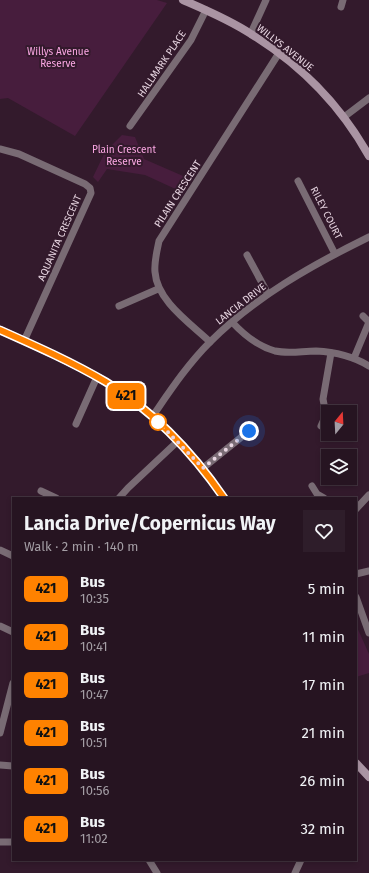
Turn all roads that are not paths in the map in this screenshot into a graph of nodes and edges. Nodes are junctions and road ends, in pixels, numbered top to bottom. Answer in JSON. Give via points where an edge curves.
{"nodes":[{"id":1,"x":183,"y":0,"type":"edge"},
{"id":2,"x":266,"y":0,"type":"edge"},
{"id":3,"x":206,"y":10,"type":"junction"},
{"id":4,"x":251,"y":34,"type":"junction"},
{"id":5,"x":279,"y":53,"type":"junction"},
{"id":6,"x":369,"y":98,"type":"edge"},
{"id":7,"x":344,"y":117,"type":"junction"},
{"id":8,"x":130,"y":126,"type":"dead end"},
{"id":9,"x":0,"y":149,"type":"edge"},
{"id":10,"x":369,"y":156,"type":"edge"},
{"id":11,"x":298,"y":181,"type":"dead end"},
{"id":12,"x":369,"y":237,"type":"edge"},
{"id":13,"x":335,"y":254,"type":"junction"},
{"id":14,"x":247,"y":255,"type":"dead end"},
{"id":15,"x":158,"y":289,"type":"junction"},
{"id":16,"x":268,"y":294,"type":"junction"},
{"id":17,"x":119,"y":306,"type":"dead end"},
{"id":18,"x":363,"y":316,"type":"dead end"},
{"id":19,"x":232,"y":322,"type":"junction"},
{"id":20,"x":369,"y":322,"type":"edge"},
{"id":21,"x":0,"y":330,"type":"edge"},
{"id":22,"x":24,"y":341,"type":"junction"},
{"id":23,"x":210,"y":342,"type":"junction"},
{"id":24,"x":331,"y":353,"type":"junction"},
{"id":25,"x":354,"y":358,"type":"junction"},
{"id":26,"x":369,"y":366,"type":"edge"},
{"id":27,"x":97,"y":377,"type":"junction"},
{"id":28,"x":324,"y":405,"type":"edge"},
{"id":29,"x":152,"y":417,"type":"junction"},
{"id":30,"x":76,"y":424,"type":"dead end"},
{"id":31,"x":249,"y":431,"type":"dead end"},
{"id":32,"x":178,"y":441,"type":"junction"},
{"id":33,"x":203,"y":468,"type":"junction"},
{"id":34,"x":312,"y":486,"type":"dead end"},
{"id":35,"x":40,"y":491,"type":"dead end"},
{"id":36,"x":369,"y":495,"type":"edge"},
{"id":37,"x":314,"y":496,"type":"edge"},
{"id":38,"x":54,"y":497,"type":"edge"},
{"id":39,"x":122,"y":497,"type":"edge"},
{"id":40,"x":223,"y":497,"type":"edge"},
{"id":41,"x":357,"y":508,"type":"edge"},
{"id":42,"x":0,"y":550,"type":"edge"},
{"id":43,"x":12,"y":556,"type":"edge"},
{"id":44,"x":369,"y":571,"type":"edge"},
{"id":45,"x":357,"y":574,"type":"edge"},
{"id":46,"x":357,"y":600,"type":"edge"},
{"id":47,"x":0,"y":626,"type":"edge"},
{"id":48,"x":12,"y":632,"type":"edge"},
{"id":49,"x":369,"y":633,"type":"edge"},
{"id":50,"x":12,"y":685,"type":"edge"},
{"id":51,"x":3,"y":705,"type":"edge"},
{"id":52,"x":0,"y":733,"type":"edge"},
{"id":53,"x":357,"y":763,"type":"edge"},
{"id":54,"x":0,"y":765,"type":"edge"},
{"id":55,"x":12,"y":766,"type":"edge"},
{"id":56,"x":369,"y":777,"type":"edge"},
{"id":57,"x":0,"y":842,"type":"edge"},
{"id":58,"x":12,"y":842,"type":"edge"},
{"id":59,"x":150,"y":861,"type":"edge"},
{"id":60,"x":301,"y":861,"type":"edge"},
{"id":61,"x":157,"y":873,"type":"edge"},
{"id":62,"x":295,"y":873,"type":"edge"}],
"edges":[{"from":1,"to":3,"type":"street","name":"WILLYS AVENUE"},
{"from":2,"to":4,"type":"street"},
{"from":3,"to":4,"type":"street","name":"WILLYS AVENUE"},
{"from":3,"to":8,"type":"street","name":"HALLMARK PLACE","via":[[191,40]]},
{"from":4,"to":5,"type":"street","name":"WILLYS AVENUE"},
{"from":5,"to":7,"type":"street","name":"WILLYS AVENUE","via":[[311,80]]},
{"from":5,"to":15,"type":"street","name":"PILAIN CRESCENT","via":[[159,241],[155,260]]},
{"from":6,"to":7,"type":"street"},
{"from":7,"to":10,"type":"street","name":"WILLYS AVENUE"},
{"from":9,"to":22,"type":"street","name":"AQUANITA CRESCENT","via":[[19,154],[91,189]]},
{"from":11,"to":13,"type":"street","name":"RILEY COURT"},
{"from":12,"to":13,"type":"street","name":"LANCIA DRIVE"},
{"from":13,"to":16,"type":"street","name":"LANCIA DRIVE"},
{"from":14,"to":16,"type":"street"},
{"from":15,"to":17,"type":"street"},
{"from":15,"to":23,"type":"street","name":"PILAIN CRESCENT","via":[[168,303]]},
{"from":16,"to":19,"type":"street","name":"LANCIA DRIVE"},
{"from":18,"to":20,"type":"street"},
{"from":19,"to":23,"type":"street","name":"LANCIA DRIVE"},
{"from":19,"to":24,"type":"street","via":[[250,339],[266,348],[288,352]]},
{"from":20,"to":25,"type":"street"},
{"from":21,"to":22,"type":"street"},
{"from":22,"to":27,"type":"street"},
{"from":23,"to":29,"type":"street","name":"LANCIA DRIVE","via":[[185,370]]},
{"from":24,"to":25,"type":"street"},
{"from":24,"to":28,"type":"street","via":[[323,399]]},
{"from":25,"to":26,"type":"street"},
{"from":27,"to":29,"type":"street"},
{"from":27,"to":30,"type":"street"},
{"from":29,"to":32,"type":"street"},
{"from":31,"to":33,"type":"street"},
{"from":32,"to":33,"type":"street"},
{"from":32,"to":39,"type":"street"},
{"from":33,"to":40,"type":"street"},
{"from":34,"to":37,"type":"street"},
{"from":35,"to":38,"type":"street"},
{"from":36,"to":41,"type":"street"},
{"from":42,"to":43,"type":"street"},
{"from":44,"to":45,"type":"street"},
{"from":46,"to":49,"type":"street"},
{"from":47,"to":48,"type":"street"},
{"from":50,"to":51,"type":"street"},
{"from":51,"to":52,"type":"street"},
{"from":53,"to":56,"type":"street"},
{"from":54,"to":55,"type":"street"},
{"from":57,"to":58,"type":"street"},
{"from":59,"to":61,"type":"street"},
{"from":60,"to":62,"type":"street"}]}
